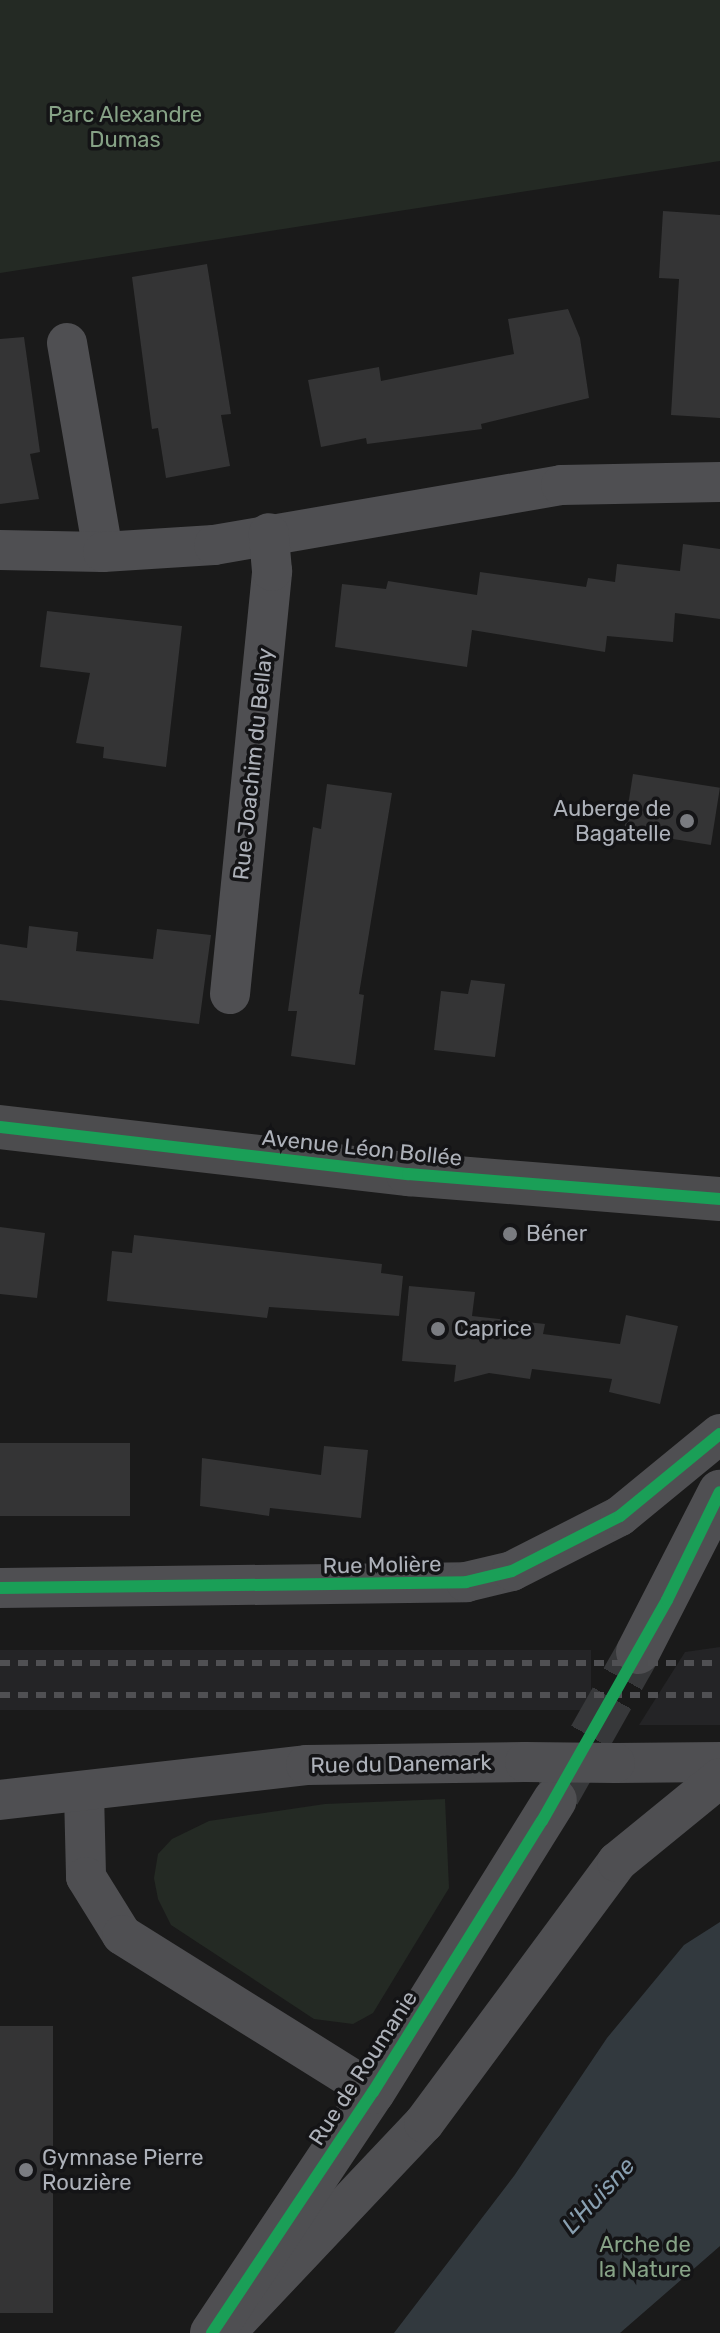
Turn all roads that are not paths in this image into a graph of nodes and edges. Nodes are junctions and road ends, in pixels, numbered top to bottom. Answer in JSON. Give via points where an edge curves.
{"nodes":[{"id":1,"x":67,"y":343,"type":"dead end"},
{"id":2,"x":720,"y":482,"type":"edge"},
{"id":3,"x":269,"y":533,"type":"junction"},
{"id":4,"x":0,"y":550,"type":"edge"},
{"id":5,"x":103,"y":552,"type":"junction"},
{"id":6,"x":230,"y":994,"type":"dead end"},
{"id":7,"x":0,"y":1127,"type":"edge"},
{"id":8,"x":720,"y":1199,"type":"edge"},
{"id":9,"x":720,"y":1434,"type":"edge"},
{"id":10,"x":720,"y":1492,"type":"edge"},
{"id":11,"x":0,"y":1588,"type":"edge"},
{"id":12,"x":638,"y":1652,"type":"tunnel mouth"},
{"id":13,"x":720,"y":1762,"type":"edge"},
{"id":14,"x":720,"y":1778,"type":"edge"},
{"id":15,"x":84,"y":1793,"type":"junction"},
{"id":16,"x":0,"y":1800,"type":"edge"},
{"id":17,"x":549,"y":1810,"type":"tunnel mouth"},
{"id":18,"x":373,"y":2092,"type":"junction"},
{"id":19,"x":212,"y":2333,"type":"edge"},
{"id":20,"x":226,"y":2333,"type":"edge"}],
"edges":[{"from":1,"to":5,"type":"street"},
{"from":2,"to":3,"type":"street","via":[[561,485]]},
{"from":3,"to":5,"type":"street","via":[[214,545]]},
{"from":3,"to":6,"type":"street","name":"Rue Joachim du Bellay","via":[[272,571]]},
{"from":4,"to":5,"type":"street"},
{"from":7,"to":8,"type":"main road","name":"Avenue Léon Bollée","via":[[408,1174]]},
{"from":9,"to":11,"type":"street","name":"Rue Molière","via":[[620,1516],[512,1571],[420,1586]]},
{"from":10,"to":12,"type":"street"},
{"from":13,"to":15,"type":"street","name":"Rue du Danemark","bridge":true,"via":[[306,1765]]},
{"from":14,"to":20,"type":"street","via":[[617,1862],[424,2123]]},
{"from":15,"to":16,"type":"street","name":"Rue du Danemark"},
{"from":15,"to":18,"type":"street","via":[[86,1877],[122,1935]]},
{"from":17,"to":18,"type":"street","name":"Rue de Roumanie"},
{"from":18,"to":19,"type":"street","name":"Rue de Roumanie"}]}
